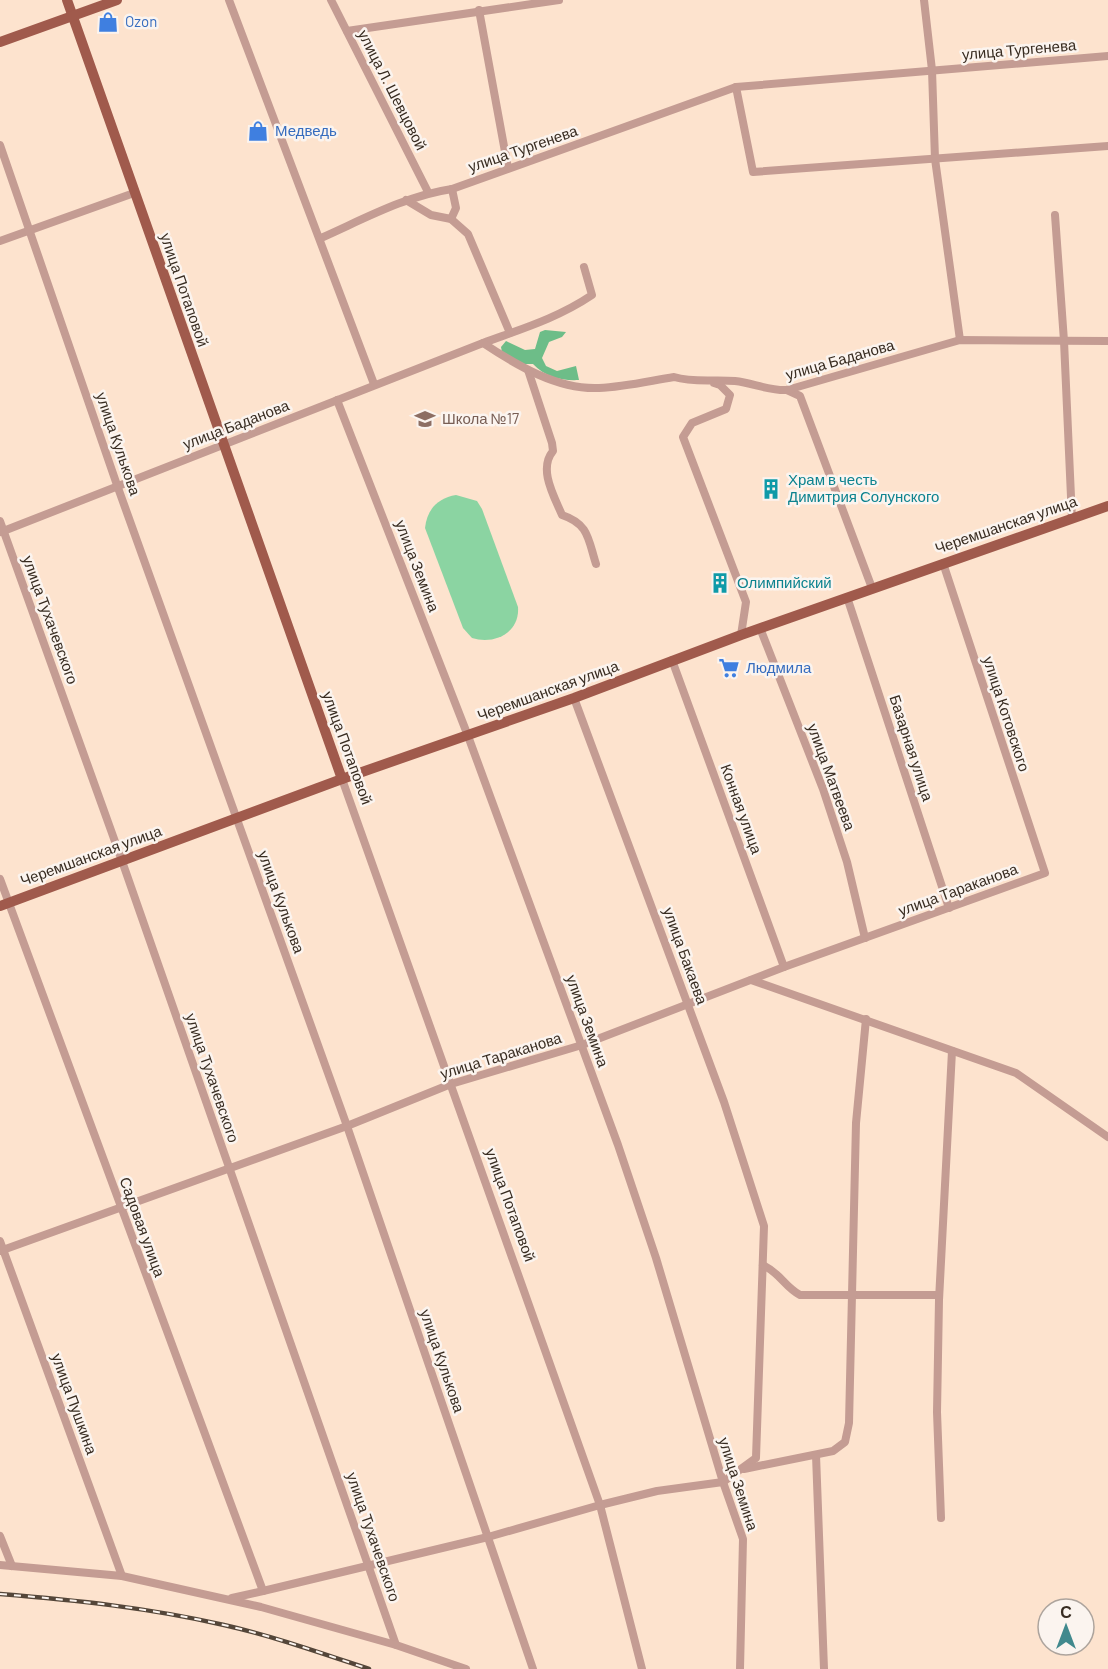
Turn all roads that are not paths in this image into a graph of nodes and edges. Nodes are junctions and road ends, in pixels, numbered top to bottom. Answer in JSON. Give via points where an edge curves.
{"nodes":[{"id":1,"x":67,"y":0,"type":"edge"},
{"id":2,"x":117,"y":0,"type":"edge"},
{"id":3,"x":229,"y":0,"type":"edge"},
{"id":4,"x":332,"y":0,"type":"edge"},
{"id":5,"x":548,"y":0,"type":"edge"},
{"id":6,"x":559,"y":0,"type":"edge"},
{"id":7,"x":924,"y":0,"type":"edge"},
{"id":8,"x":479,"y":10,"type":"junction"},
{"id":9,"x":72,"y":15,"type":"junction"},
{"id":10,"x":347,"y":31,"type":"junction"},
{"id":11,"x":0,"y":42,"type":"edge"},
{"id":12,"x":1108,"y":56,"type":"edge"},
{"id":13,"x":933,"y":70,"type":"junction"},
{"id":14,"x":736,"y":87,"type":"junction"},
{"id":15,"x":0,"y":145,"type":"edge"},
{"id":16,"x":1108,"y":146,"type":"edge"},
{"id":17,"x":935,"y":159,"type":"junction"},
{"id":18,"x":508,"y":168,"type":"junction"},
{"id":19,"x":452,"y":189,"type":"junction"},
{"id":20,"x":428,"y":192,"type":"junction"},
{"id":21,"x":134,"y":193,"type":"junction"},
{"id":22,"x":406,"y":200,"type":"junction"},
{"id":23,"x":1055,"y":215,"type":"dead end"},
{"id":24,"x":451,"y":219,"type":"junction"},
{"id":25,"x":31,"y":230,"type":"junction"},
{"id":26,"x":321,"y":238,"type":"junction"},
{"id":27,"x":0,"y":241,"type":"edge"},
{"id":28,"x":584,"y":267,"type":"dead end"},
{"id":29,"x":510,"y":333,"type":"junction"},
{"id":30,"x":960,"y":340,"type":"junction"},
{"id":31,"x":1064,"y":341,"type":"junction"},
{"id":32,"x":1108,"y":341,"type":"edge"},
{"id":33,"x":483,"y":343,"type":"junction"},
{"id":34,"x":528,"y":370,"type":"junction"},
{"id":35,"x":707,"y":381,"type":"junction"},
{"id":36,"x":374,"y":384,"type":"junction"},
{"id":37,"x":787,"y":390,"type":"junction"},
{"id":38,"x":337,"y":399,"type":"junction"},
{"id":39,"x":222,"y":445,"type":"junction"},
{"id":40,"x":117,"y":485,"type":"junction"},
{"id":41,"x":1108,"y":506,"type":"edge"},
{"id":42,"x":1072,"y":519,"type":"junction"},
{"id":43,"x":0,"y":521,"type":"edge"},
{"id":44,"x":2,"y":532,"type":"edge"},
{"id":45,"x":942,"y":563,"type":"junction"},
{"id":46,"x":596,"y":564,"type":"dead end"},
{"id":47,"x":872,"y":588,"type":"junction"},
{"id":48,"x":847,"y":597,"type":"junction"},
{"id":49,"x":760,"y":628,"type":"junction"},
{"id":50,"x":741,"y":635,"type":"junction"},
{"id":51,"x":672,"y":660,"type":"junction"},
{"id":52,"x":574,"y":698,"type":"junction"},
{"id":53,"x":468,"y":736,"type":"junction"},
{"id":54,"x":342,"y":780,"type":"junction"},
{"id":55,"x":237,"y":818,"type":"junction"},
{"id":56,"x":122,"y":861,"type":"junction"},
{"id":57,"x":1045,"y":873,"type":"joint"},
{"id":58,"x":0,"y":879,"type":"edge"},
{"id":59,"x":4,"y":904,"type":"edge"},
{"id":60,"x":949,"y":908,"type":"junction"},
{"id":61,"x":865,"y":938,"type":"junction"},
{"id":62,"x":784,"y":967,"type":"junction"},
{"id":63,"x":752,"y":980,"type":"junction"},
{"id":64,"x":688,"y":1005,"type":"junction"},
{"id":65,"x":866,"y":1019,"type":"junction"},
{"id":66,"x":582,"y":1045,"type":"junction"},
{"id":67,"x":952,"y":1051,"type":"junction"},
{"id":68,"x":451,"y":1084,"type":"junction"},
{"id":69,"x":347,"y":1126,"type":"junction"},
{"id":70,"x":1108,"y":1137,"type":"edge"},
{"id":71,"x":229,"y":1168,"type":"junction"},
{"id":72,"x":120,"y":1208,"type":"junction"},
{"id":73,"x":0,"y":1241,"type":"edge"},
{"id":74,"x":2,"y":1250,"type":"edge"},
{"id":75,"x":763,"y":1265,"type":"junction"},
{"id":76,"x":939,"y":1295,"type":"junction"},
{"id":77,"x":851,"y":1296,"type":"junction"},
{"id":78,"x":816,"y":1455,"type":"junction"},
{"id":79,"x":740,"y":1470,"type":"junction"},
{"id":80,"x":723,"y":1482,"type":"junction"},
{"id":81,"x":600,"y":1505,"type":"junction"},
{"id":82,"x":941,"y":1518,"type":"dead end"},
{"id":83,"x":0,"y":1536,"type":"edge"},
{"id":84,"x":488,"y":1537,"type":"junction"},
{"id":85,"x":0,"y":1565,"type":"edge"},
{"id":86,"x":12,"y":1566,"type":"junction"},
{"id":87,"x":370,"y":1567,"type":"junction"},
{"id":88,"x":122,"y":1576,"type":"junction"},
{"id":89,"x":261,"y":1588,"type":"junction"},
{"id":90,"x":223,"y":1599,"type":"junction"},
{"id":91,"x":396,"y":1645,"type":"junction"},
{"id":92,"x":466,"y":1669,"type":"edge"},
{"id":93,"x":534,"y":1669,"type":"edge"},
{"id":94,"x":642,"y":1669,"type":"edge"},
{"id":95,"x":740,"y":1669,"type":"edge"},
{"id":96,"x":824,"y":1669,"type":"edge"}],
"edges":[{"from":1,"to":9,"type":"main road","name":"улица Потаповой"},
{"from":2,"to":9,"type":"main road"},
{"from":3,"to":26,"type":"street"},
{"from":4,"to":10,"type":"street","name":"улица Л. Шевцовой"},
{"from":5,"to":6,"type":"street"},
{"from":5,"to":8,"type":"street"},
{"from":7,"to":13,"type":"street"},
{"from":8,"to":10,"type":"street"},
{"from":8,"to":18,"type":"street"},
{"from":9,"to":11,"type":"main road"},
{"from":9,"to":21,"type":"main road","name":"улица Потаповой"},
{"from":10,"to":20,"type":"street","name":"улица Л. Шевцовой"},
{"from":12,"to":13,"type":"street","name":"улица Тургенева"},
{"from":13,"to":14,"type":"street","name":"улица Тургенева"},
{"from":13,"to":17,"type":"street"},
{"from":14,"to":17,"type":"street","via":[[753,172]]},
{"from":14,"to":18,"type":"street","name":"улица Тургенева"},
{"from":15,"to":25,"type":"street","name":"улица Кулькова"},
{"from":16,"to":17,"type":"street"},
{"from":17,"to":30,"type":"street"},
{"from":18,"to":19,"type":"street","name":"улица Тургенева"},
{"from":19,"to":20,"type":"street","name":"улица Тургенева"},
{"from":19,"to":24,"type":"street","via":[[456,208]]},
{"from":20,"to":22,"type":"street","name":"улица Тургенева"},
{"from":21,"to":25,"type":"street"},
{"from":21,"to":39,"type":"main road","name":"улица Потаповой"},
{"from":22,"to":24,"type":"street","via":[[431,215]]},
{"from":22,"to":26,"type":"street","name":"улица Тургенева"},
{"from":23,"to":31,"type":"street"},
{"from":24,"to":29,"type":"street","via":[[468,234]]},
{"from":25,"to":27,"type":"street"},
{"from":25,"to":40,"type":"street","name":"улица Кулькова"},
{"from":26,"to":36,"type":"street"},
{"from":28,"to":29,"type":"street","name":"улица Баданова","via":[[592,295],[554,317]]},
{"from":29,"to":33,"type":"street","name":"улица Баданова"},
{"from":30,"to":31,"type":"street","name":"улица Баданова"},
{"from":30,"to":37,"type":"street","name":"улица Баданова"},
{"from":31,"to":32,"type":"street","name":"улица Баданова"},
{"from":31,"to":42,"type":"street"},
{"from":33,"to":34,"type":"street","name":"улица Баданова"},
{"from":33,"to":36,"type":"street","name":"улица Баданова"},
{"from":34,"to":35,"type":"street","name":"улица Баданова","via":[[562,382],[597,388],[674,377]]},
{"from":34,"to":46,"type":"street","via":[[552,443],[553,452],[546,459],[545,468],[556,500],[562,515],[584,526]]},
{"from":35,"to":37,"type":"street","name":"улица Баданова","via":[[737,381],[775,391]]},
{"from":35,"to":50,"type":"street","via":[[720,385],[730,395],[726,409],[692,423],[683,437],[746,602]]},
{"from":36,"to":38,"type":"street","name":"улица Баданова"},
{"from":37,"to":47,"type":"street","via":[[800,396]]},
{"from":38,"to":39,"type":"street","name":"улица Баданова"},
{"from":38,"to":53,"type":"street","name":"улица Земина"},
{"from":39,"to":40,"type":"street","name":"улица Баданова"},
{"from":39,"to":54,"type":"main road","name":"улица Потаповой"},
{"from":40,"to":44,"type":"street","name":"улица Баданова"},
{"from":40,"to":55,"type":"street","name":"улица Кулькова"},
{"from":41,"to":42,"type":"main road","name":"Черемшанская улица"},
{"from":42,"to":45,"type":"main road","name":"Черемшанская улица"},
{"from":43,"to":44,"type":"street","name":"улица Тухачевского"},
{"from":44,"to":56,"type":"street","name":"улица Тухачевского"},
{"from":45,"to":47,"type":"main road","name":"Черемшанская улица"},
{"from":45,"to":57,"type":"street","name":"улица Котовского"},
{"from":47,"to":48,"type":"main road","name":"Черемшанская улица"},
{"from":48,"to":49,"type":"main road","name":"Черемшанская улица"},
{"from":48,"to":60,"type":"street","name":"Базарная улица"},
{"from":49,"to":50,"type":"main road","name":"Черемшанская улица"},
{"from":49,"to":61,"type":"street","name":"улица Матвеева","via":[[823,789],[847,862]]},
{"from":50,"to":51,"type":"main road","name":"Черемшанская улица"},
{"from":51,"to":52,"type":"main road","name":"Черемшанская улица"},
{"from":51,"to":62,"type":"street","name":"Конная улица"},
{"from":52,"to":53,"type":"main road","name":"Черемшанская улица"},
{"from":52,"to":64,"type":"street","name":"улица Бакаева"},
{"from":53,"to":54,"type":"main road","name":"Черемшанская улица"},
{"from":53,"to":66,"type":"street","name":"улица Земина"},
{"from":54,"to":55,"type":"main road","name":"Черемшанская улица"},
{"from":54,"to":68,"type":"street","name":"улица Потаповой"},
{"from":55,"to":56,"type":"main road","name":"Черемшанская улица"},
{"from":55,"to":69,"type":"street","name":"улица Кулькова"},
{"from":56,"to":59,"type":"main road","name":"Черемшанская улица"},
{"from":56,"to":71,"type":"street","name":"улица Тухачевского"},
{"from":57,"to":60,"type":"street","name":"улица Тараканова"},
{"from":58,"to":59,"type":"street","name":"Садовая улица"},
{"from":59,"to":72,"type":"street","name":"Садовая улица"},
{"from":60,"to":61,"type":"street","name":"улица Тараканова"},
{"from":61,"to":62,"type":"street","name":"улица Тараканова"},
{"from":62,"to":63,"type":"street","name":"улица Тараканова"},
{"from":63,"to":64,"type":"street","name":"улица Тараканова"},
{"from":63,"to":65,"type":"street"},
{"from":64,"to":66,"type":"street","name":"улица Тараканова"},
{"from":64,"to":75,"type":"street","name":"улица Бакаева","via":[[764,1226]]},
{"from":65,"to":67,"type":"street"},
{"from":65,"to":77,"type":"street","via":[[855,1123]]},
{"from":66,"to":68,"type":"street","name":"улица Тараканова"},
{"from":66,"to":80,"type":"street","name":"улица Земина","via":[[652,1246]]},
{"from":67,"to":70,"type":"street","via":[[1017,1073]]},
{"from":67,"to":76,"type":"street"},
{"from":68,"to":69,"type":"street","name":"улица Тараканова"},
{"from":68,"to":81,"type":"street","name":"улица Потаповой"},
{"from":69,"to":71,"type":"street","name":"улица Тараканова"},
{"from":69,"to":84,"type":"street","name":"улица Кулькова"},
{"from":71,"to":72,"type":"street","name":"улица Тараканова"},
{"from":71,"to":87,"type":"street","name":"улица Тухачевского"},
{"from":72,"to":74,"type":"street","name":"улица Тараканова"},
{"from":72,"to":89,"type":"street","name":"Садовая улица"},
{"from":73,"to":74,"type":"street","name":"улица Пушкина"},
{"from":74,"to":88,"type":"street","name":"улица Пушкина"},
{"from":75,"to":77,"type":"street","via":[[778,1273],[800,1295]]},
{"from":75,"to":79,"type":"street","via":[[756,1458]]},
{"from":76,"to":77,"type":"street"},
{"from":76,"to":82,"type":"street"},
{"from":77,"to":78,"type":"street","via":[[849,1423],[845,1442],[833,1452]]},
{"from":78,"to":79,"type":"street"},
{"from":78,"to":96,"type":"street"},
{"from":79,"to":80,"type":"street"},
{"from":80,"to":81,"type":"street","via":[[657,1491]]},
{"from":80,"to":95,"type":"street","name":"улица Земина","via":[[743,1539]]},
{"from":81,"to":84,"type":"street"},
{"from":81,"to":94,"type":"street","name":"улица Потаповой"},
{"from":83,"to":86,"type":"street"},
{"from":84,"to":87,"type":"street"},
{"from":84,"to":93,"type":"street","name":"улица Кулькова"},
{"from":85,"to":86,"type":"street"},
{"from":86,"to":88,"type":"street"},
{"from":87,"to":89,"type":"street"},
{"from":87,"to":91,"type":"street","name":"улица Тухачевского"},
{"from":88,"to":90,"type":"street"},
{"from":89,"to":90,"type":"street"},
{"from":90,"to":91,"type":"street"},
{"from":91,"to":92,"type":"street"}]}
